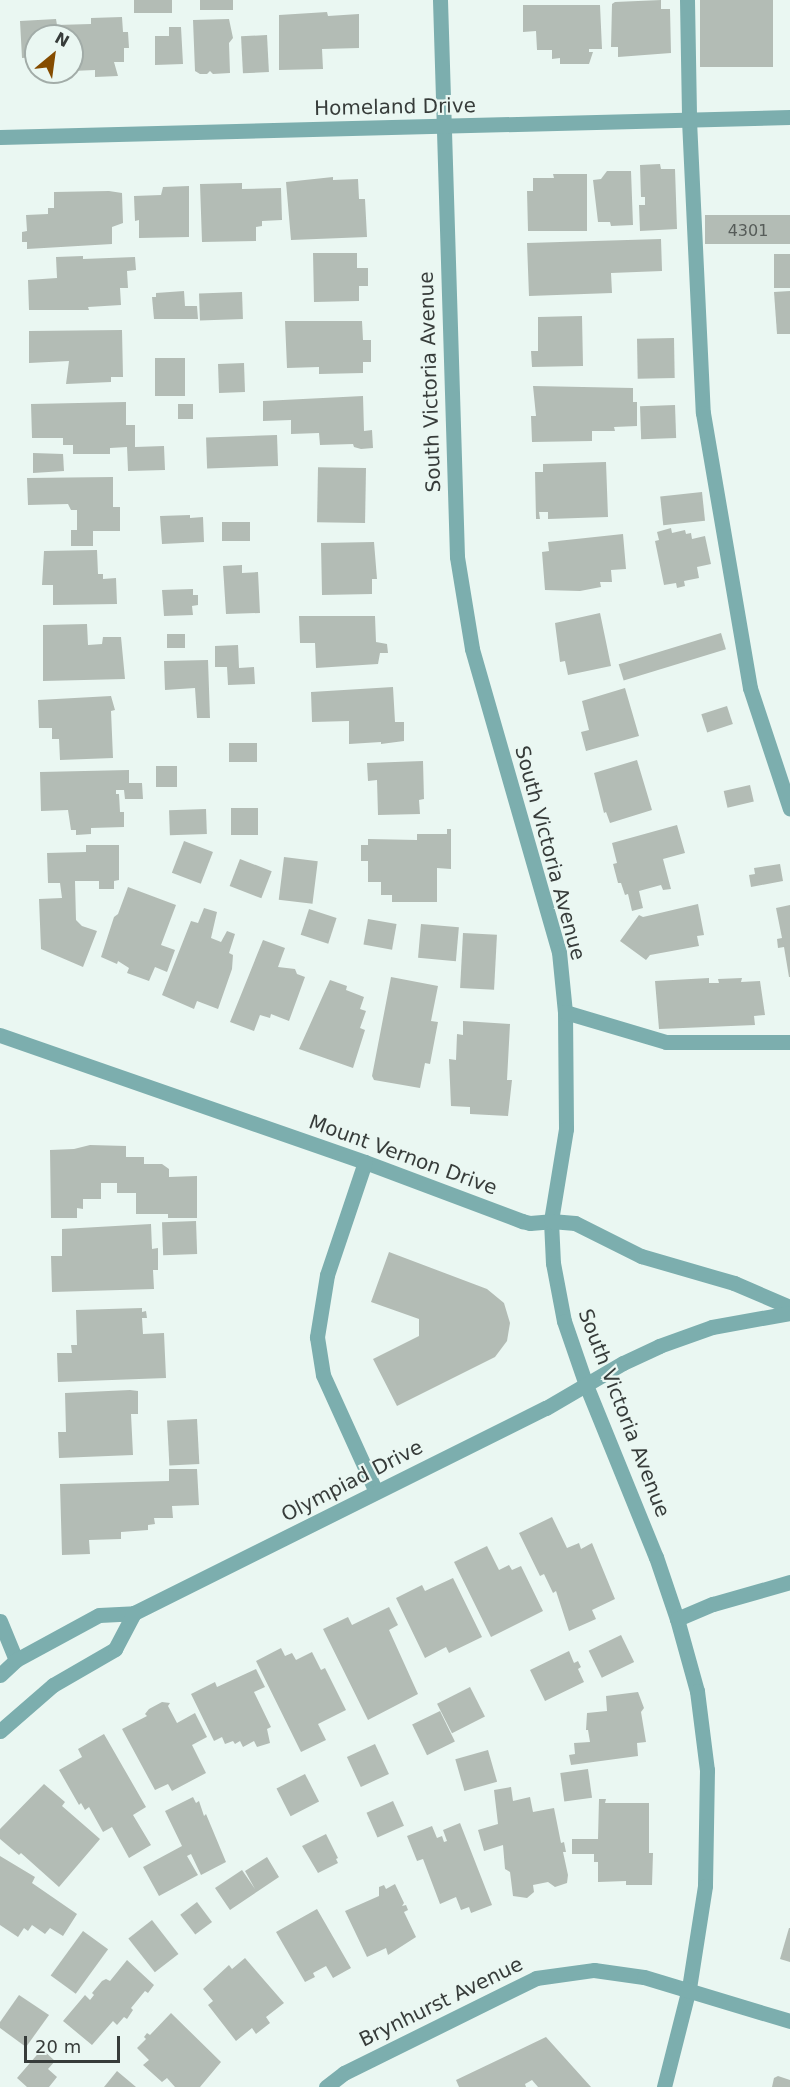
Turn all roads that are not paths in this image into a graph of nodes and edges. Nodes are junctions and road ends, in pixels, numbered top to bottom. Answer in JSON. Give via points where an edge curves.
{"nodes":[{"id":1,"x":440,"y":0,"type":"edge"},
{"id":2,"x":687,"y":0,"type":"edge"},
{"id":3,"x":790,"y":117,"type":"edge"},
{"id":4,"x":689,"y":120,"type":"junction"},
{"id":5,"x":443,"y":127,"type":"junction"},
{"id":6,"x":0,"y":137,"type":"edge"},
{"id":7,"x":790,"y":809,"type":"edge"},
{"id":8,"x":565,"y":1012,"type":"junction"},
{"id":9,"x":0,"y":1035,"type":"edge"},
{"id":10,"x":790,"y":1042,"type":"edge"},
{"id":11,"x":365,"y":1162,"type":"junction"},
{"id":12,"x":551,"y":1221,"type":"junction"},
{"id":13,"x":790,"y":1308,"type":"edge"},
{"id":14,"x":790,"y":1313,"type":"edge"},
{"id":15,"x":586,"y":1385,"type":"junction"},
{"id":16,"x":376,"y":1492,"type":"junction"},
{"id":17,"x":790,"y":1582,"type":"edge"},
{"id":18,"x":134,"y":1613,"type":"junction"},
{"id":19,"x":677,"y":1618,"type":"junction"},
{"id":20,"x":0,"y":1621,"type":"edge"},
{"id":21,"x":16,"y":1660,"type":"junction"},
{"id":22,"x":0,"y":1675,"type":"edge"},
{"id":23,"x":0,"y":1731,"type":"edge"},
{"id":24,"x":689,"y":1988,"type":"junction"},
{"id":25,"x":790,"y":2020,"type":"edge"},
{"id":26,"x":326,"y":2087,"type":"edge"},
{"id":27,"x":664,"y":2087,"type":"edge"}],
"edges":[{"from":1,"to":5,"type":"street","name":"South Victoria Avenue"},
{"from":2,"to":4,"type":"street"},
{"from":3,"to":4,"type":"street","name":"Homeland Drive"},
{"from":4,"to":5,"type":"street","name":"Homeland Drive"},
{"from":4,"to":7,"type":"street","via":[[703,413],[750,688]]},
{"from":5,"to":6,"type":"street","name":"Homeland Drive"},
{"from":5,"to":8,"type":"street","name":"South Victoria Avenue","via":[[457,557],[472,649],[559,952]]},
{"from":8,"to":10,"type":"street","via":[[666,1042]]},
{"from":8,"to":12,"type":"street","name":"South Victoria Avenue","via":[[566,1129]]},
{"from":9,"to":11,"type":"street","name":"Mount Vernon Drive"},
{"from":11,"to":12,"type":"street","name":"Mount Vernon Drive","via":[[530,1223]]},
{"from":11,"to":16,"type":"street","via":[[327,1275],[317,1337],[323,1375]]},
{"from":12,"to":13,"type":"street","name":"Mount Vernon Drive","via":[[574,1223],[641,1256],[734,1283]]},
{"from":12,"to":15,"type":"street","name":"South Victoria Avenue","via":[[553,1263],[564,1321]]},
{"from":14,"to":15,"type":"street","name":"Olympiad Drive","via":[[712,1327],[659,1347]]},
{"from":15,"to":16,"type":"street","name":"Olympiad Drive"},
{"from":15,"to":19,"type":"street","name":"South Victoria Avenue"},
{"from":16,"to":18,"type":"street","name":"Olympiad Drive"},
{"from":17,"to":19,"type":"street"},
{"from":18,"to":21,"type":"street","name":"Olympiad Drive","via":[[99,1615]]},
{"from":18,"to":23,"type":"street","via":[[116,1649],[53,1685]]},
{"from":19,"to":24,"type":"street","name":"South Victoria Avenue","via":[[696,1691],[707,1770],[705,1886]]},
{"from":20,"to":21,"type":"street"},
{"from":21,"to":22,"type":"street","name":"Olympiad Drive"},
{"from":24,"to":25,"type":"street","name":"Brynhurst Avenue"},
{"from":24,"to":26,"type":"street","name":"Brynhurst Avenue","via":[[594,1970],[536,1978],[344,2073]]},
{"from":24,"to":27,"type":"street","name":"South Victoria Avenue"}]}
